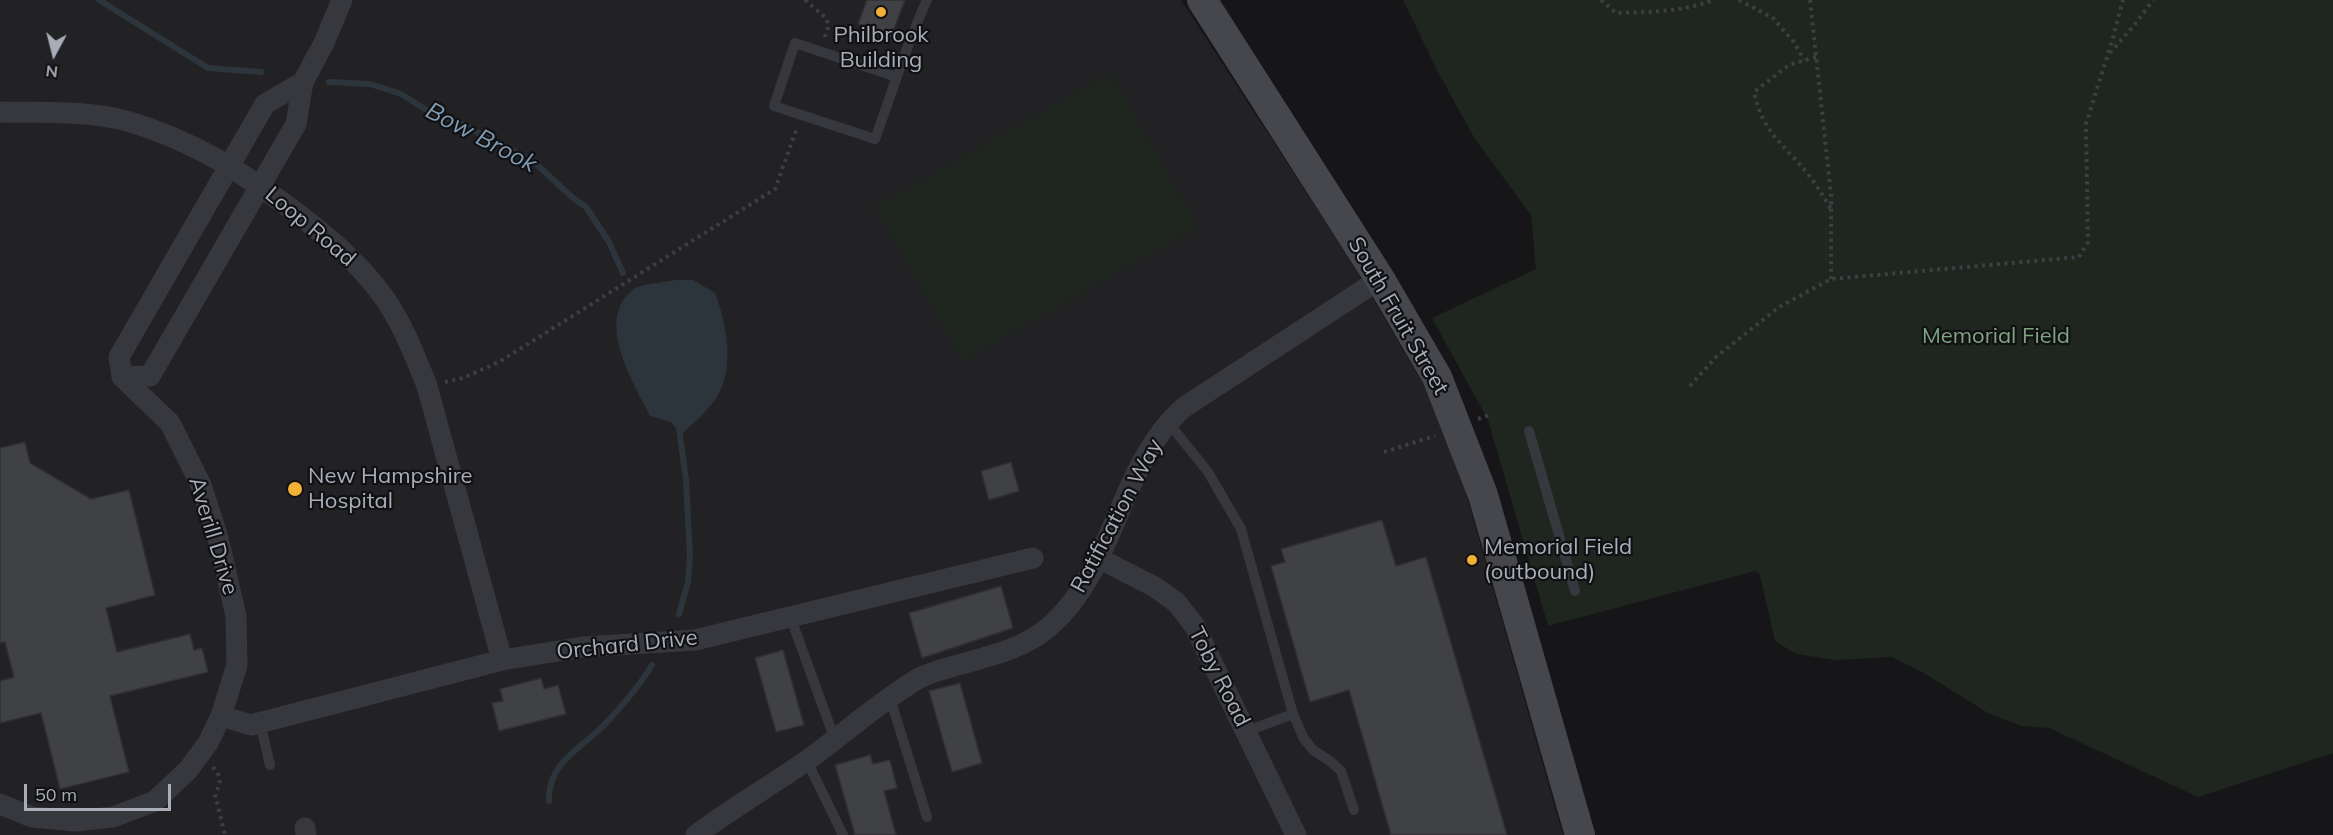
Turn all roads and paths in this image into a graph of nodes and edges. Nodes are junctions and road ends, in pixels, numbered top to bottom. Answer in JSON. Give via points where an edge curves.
{"nodes":[{"id":1,"x":342,"y":0,"type":"edge"},
{"id":2,"x":805,"y":0,"type":"edge"},
{"id":3,"x":927,"y":0,"type":"edge"},
{"id":4,"x":1202,"y":0,"type":"edge"},
{"id":5,"x":1601,"y":0,"type":"edge"},
{"id":6,"x":1713,"y":0,"type":"edge"},
{"id":7,"x":1738,"y":0,"type":"edge"},
{"id":8,"x":1810,"y":0,"type":"edge"},
{"id":9,"x":2123,"y":0,"type":"edge"},
{"id":10,"x":2152,"y":0,"type":"edge"},
{"id":11,"x":829,"y":25,"type":"dead end"},
{"id":12,"x":2108,"y":55,"type":"junction"},
{"id":13,"x":1816,"y":57,"type":"junction"},
{"id":14,"x":1804,"y":60,"type":"junction"},
{"id":15,"x":897,"y":77,"type":"junction"},
{"id":16,"x":303,"y":82,"type":"junction"},
{"id":17,"x":0,"y":112,"type":"edge"},
{"id":18,"x":801,"y":116,"type":"junction"},
{"id":19,"x":230,"y":165,"type":"junction"},
{"id":20,"x":260,"y":186,"type":"junction"},
{"id":21,"x":1831,"y":209,"type":"junction"},
{"id":22,"x":1380,"y":279,"type":"junction"},
{"id":23,"x":1832,"y":279,"type":"junction"},
{"id":24,"x":122,"y":378,"type":"junction"},
{"id":25,"x":444,"y":383,"type":"dead end"},
{"id":26,"x":1690,"y":386,"type":"dead end"},
{"id":27,"x":1167,"y":422,"type":"junction"},
{"id":28,"x":1529,"y":431,"type":"dead end"},
{"id":29,"x":1413,"y":444,"type":"dead end"},
{"id":30,"x":1384,"y":452,"type":"dead end"},
{"id":31,"x":1033,"y":558,"type":"dead end"},
{"id":32,"x":1098,"y":558,"type":"junction"},
{"id":33,"x":1575,"y":591,"type":"dead end"},
{"id":34,"x":790,"y":616,"type":"junction"},
{"id":35,"x":502,"y":660,"type":"junction"},
{"id":36,"x":890,"y":698,"type":"junction"},
{"id":37,"x":1293,"y":714,"type":"junction"},
{"id":38,"x":221,"y":716,"type":"junction"},
{"id":39,"x":260,"y":722,"type":"junction"},
{"id":40,"x":1247,"y":731,"type":"junction"},
{"id":41,"x":835,"y":740,"type":"junction"},
{"id":42,"x":199,"y":755,"type":"junction"},
{"id":43,"x":807,"y":760,"type":"junction"},
{"id":44,"x":270,"y":765,"type":"dead end"},
{"id":45,"x":0,"y":804,"type":"edge"},
{"id":46,"x":1354,"y":810,"type":"dead end"},
{"id":47,"x":927,"y":817,"type":"dead end"},
{"id":48,"x":225,"y":835,"type":"edge"},
{"id":49,"x":696,"y":835,"type":"edge"},
{"id":50,"x":843,"y":835,"type":"edge"},
{"id":51,"x":1296,"y":835,"type":"edge"},
{"id":52,"x":1580,"y":835,"type":"edge"}],
"edges":[{"from":1,"to":16,"type":"street"},
{"from":2,"to":11,"type":"path"},
{"from":3,"to":15,"type":"lane"},
{"from":4,"to":22,"type":"street","name":"South Fruit Street"},
{"from":5,"to":6,"type":"path","via":[[1616,14],[1654,12]]},
{"from":7,"to":14,"type":"path","via":[[1773,18]]},
{"from":8,"to":13,"type":"path"},
{"from":9,"to":12,"type":"path"},
{"from":10,"to":12,"type":"path"},
{"from":12,"to":23,"type":"path","via":[[2086,124],[2088,242],[2079,257]]},
{"from":13,"to":14,"type":"path"},
{"from":13,"to":21,"type":"path"},
{"from":14,"to":21,"type":"path","via":[[1789,65],[1754,92],[1758,110],[1771,134],[1810,177]]},
{"from":15,"to":18,"type":"lane","via":[[875,139]]},
{"from":15,"to":18,"type":"lane","via":[[795,43],[774,106]]},
{"from":16,"to":19,"type":"street","via":[[266,104]]},
{"from":16,"to":20,"type":"street","via":[[296,124]]},
{"from":17,"to":19,"type":"street","name":"Loop Road","via":[[73,113],[126,121],[201,149]]},
{"from":18,"to":25,"type":"path","via":[[775,189],[499,362]]},
{"from":19,"to":20,"type":"street","name":"Loop Road"},
{"from":19,"to":24,"type":"street","via":[[119,357]]},
{"from":20,"to":24,"type":"street","via":[[150,376]]},
{"from":20,"to":35,"type":"street","name":"Loop Road","via":[[342,248],[384,297],[412,350],[427,386]]},
{"from":21,"to":23,"type":"path"},
{"from":22,"to":27,"type":"street","name":"Ratification Way"},
{"from":22,"to":52,"type":"street","name":"South Fruit Street","via":[[1437,377],[1483,495]]},
{"from":23,"to":26,"type":"path","via":[[1779,307],[1716,357]]},
{"from":24,"to":38,"type":"street","name":"Averill Drive","via":[[170,423],[201,486],[218,538],[236,616],[237,665]]},
{"from":27,"to":32,"type":"street","name":"Ratification Way","via":[[1143,459]]},
{"from":27,"to":37,"type":"lane","via":[[1208,472],[1241,529]]},
{"from":28,"to":33,"type":"lane"},
{"from":29,"to":30,"type":"path"},
{"from":31,"to":34,"type":"street","name":"Orchard Drive"},
{"from":32,"to":36,"type":"street","name":"Ratification Way","via":[[1082,587],[1049,627],[1001,653],[918,679]]},
{"from":32,"to":40,"type":"street","name":"Toby Road","via":[[1155,587],[1177,603],[1194,625]]},
{"from":34,"to":35,"type":"street","name":"Orchard Drive","via":[[695,640],[583,647]]},
{"from":34,"to":41,"type":"lane"},
{"from":35,"to":39,"type":"street","name":"Orchard Drive"},
{"from":36,"to":41,"type":"street","name":"Ratification Way"},
{"from":36,"to":47,"type":"lane"},
{"from":37,"to":40,"type":"lane"},
{"from":37,"to":46,"type":"lane","via":[[1304,740],[1341,771]]},
{"from":38,"to":39,"type":"street","name":"Orchard Drive","via":[[251,725]]},
{"from":38,"to":42,"type":"street"},
{"from":39,"to":44,"type":"lane"},
{"from":40,"to":51,"type":"street","name":"Toby Road"},
{"from":41,"to":43,"type":"street","name":"Ratification Way"},
{"from":42,"to":45,"type":"street","via":[[155,801],[113,817],[76,821],[32,817]]},
{"from":42,"to":48,"type":"path","via":[[220,776],[215,794]]},
{"from":43,"to":49,"type":"street","name":"Ratification Way"},
{"from":43,"to":50,"type":"lane"}]}
